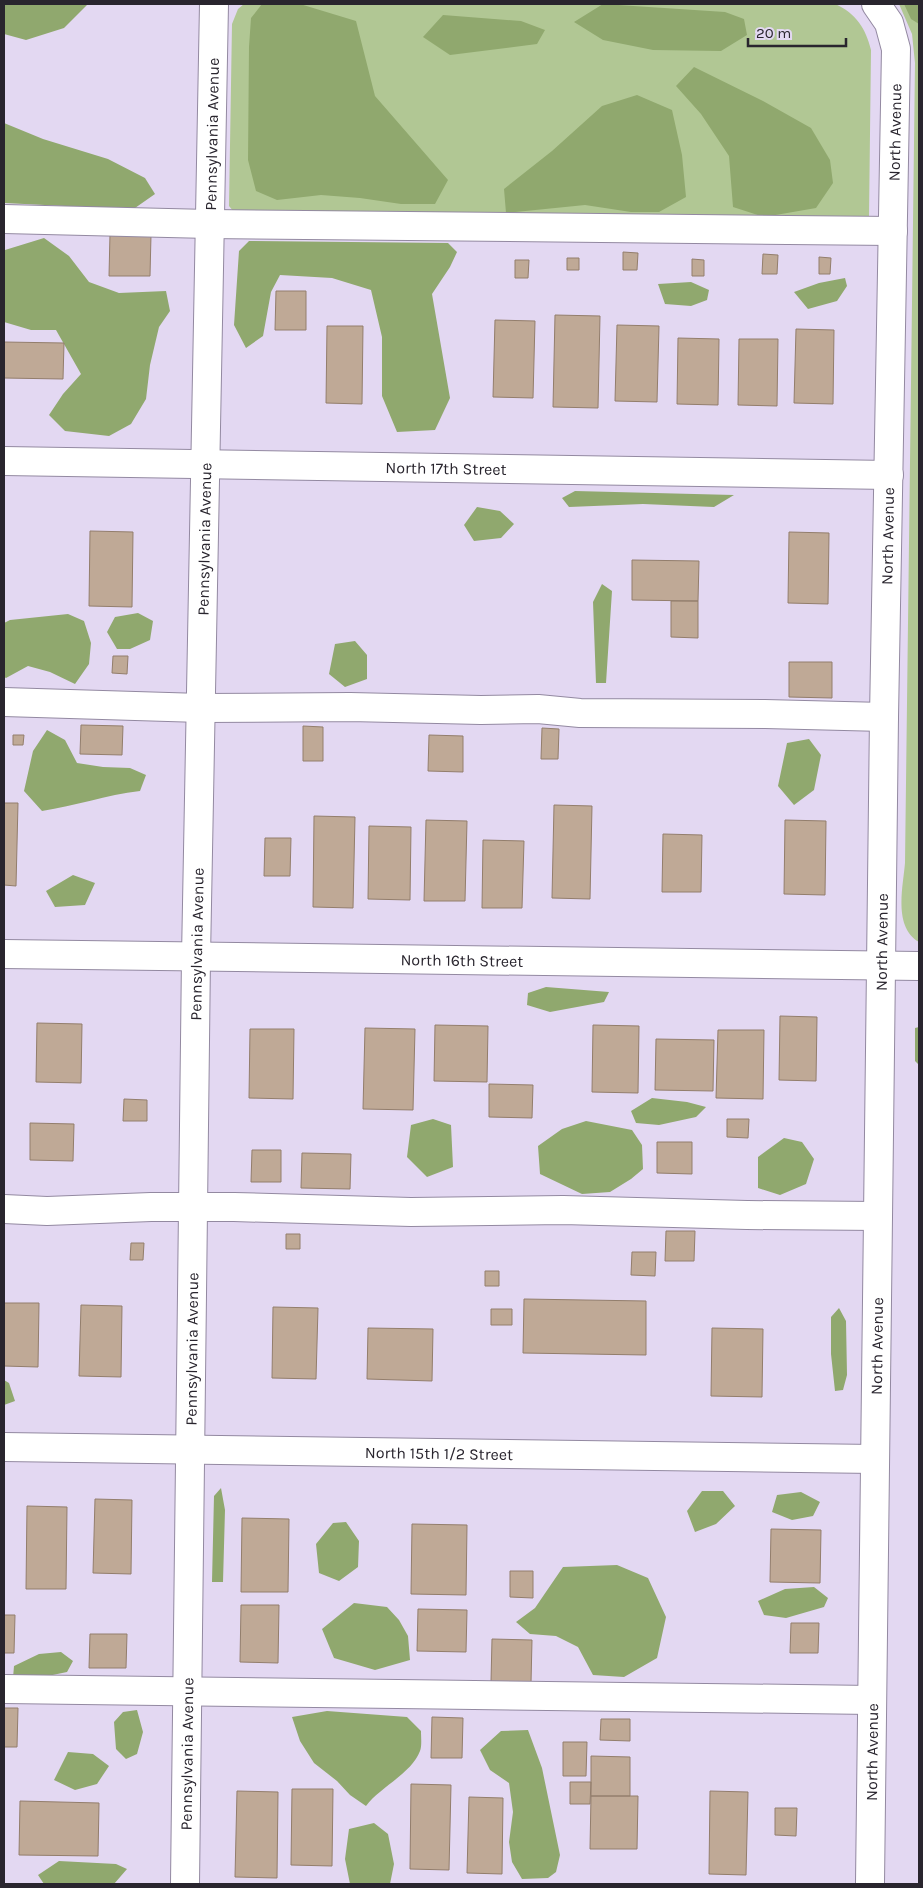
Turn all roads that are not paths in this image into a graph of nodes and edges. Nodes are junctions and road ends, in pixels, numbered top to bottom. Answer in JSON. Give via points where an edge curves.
{"nodes":[{"id":1,"x":214,"y":4,"type":"edge"},
{"id":2,"x":876,"y":4,"type":"edge"},
{"id":3,"x":4,"y":219,"type":"edge"},
{"id":4,"x":209,"y":224,"type":"junction"},
{"id":5,"x":893,"y":231,"type":"junction"},
{"id":6,"x":4,"y":461,"type":"edge"},
{"id":7,"x":205,"y":464,"type":"junction"},
{"id":8,"x":889,"y":475,"type":"junction"},
{"id":9,"x":4,"y":702,"type":"edge"},
{"id":10,"x":201,"y":708,"type":"junction"},
{"id":11,"x":884,"y":717,"type":"junction"},
{"id":12,"x":4,"y":954,"type":"edge"},
{"id":13,"x":196,"y":956,"type":"junction"},
{"id":14,"x":882,"y":966,"type":"junction"},
{"id":15,"x":919,"y":966,"type":"edge"},
{"id":16,"x":193,"y":1207,"type":"junction"},
{"id":17,"x":4,"y":1209,"type":"edge"},
{"id":18,"x":878,"y":1216,"type":"junction"},
{"id":19,"x":4,"y":1448,"type":"edge"},
{"id":20,"x":190,"y":1451,"type":"junction"},
{"id":21,"x":875,"y":1459,"type":"junction"},
{"id":22,"x":4,"y":1689,"type":"edge"},
{"id":23,"x":187,"y":1690,"type":"junction"},
{"id":24,"x":872,"y":1700,"type":"junction"},
{"id":25,"x":185,"y":1884,"type":"edge"},
{"id":26,"x":870,"y":1884,"type":"edge"}],
"edges":[{"from":1,"to":4,"type":"street","name":"Pennsylvania Avenue"},
{"from":2,"to":5,"type":"street","name":"North Avenue","via":[[889,23],[896,48]]},
{"from":3,"to":4,"type":"street"},
{"from":4,"to":5,"type":"street"},
{"from":4,"to":7,"type":"street","name":"Pennsylvania Avenue"},
{"from":5,"to":8,"type":"street","name":"North Avenue"},
{"from":6,"to":7,"type":"street","name":"North 17th Street"},
{"from":7,"to":8,"type":"street","name":"North 17th Street"},
{"from":7,"to":10,"type":"street","name":"Pennsylvania Avenue"},
{"from":8,"to":11,"type":"street","name":"North Avenue"},
{"from":9,"to":10,"type":"street"},
{"from":10,"to":11,"type":"street","via":[[350,706]]},
{"from":10,"to":13,"type":"street","name":"Pennsylvania Avenue"},
{"from":11,"to":14,"type":"street","name":"North Avenue"},
{"from":12,"to":13,"type":"street","name":"North 16th Street"},
{"from":13,"to":14,"type":"street","name":"North 16th Street"},
{"from":13,"to":16,"type":"street","name":"Pennsylvania Avenue"},
{"from":14,"to":15,"type":"street","name":"North 16th Street"},
{"from":14,"to":18,"type":"street","name":"North Avenue"},
{"from":16,"to":17,"type":"street"},
{"from":16,"to":18,"type":"street"},
{"from":16,"to":20,"type":"street","name":"Pennsylvania Avenue"},
{"from":18,"to":21,"type":"street","name":"North Avenue"},
{"from":19,"to":20,"type":"street","name":"North 15th 1/2 Street"},
{"from":20,"to":21,"type":"street","name":"North 15th 1/2 Street"},
{"from":20,"to":23,"type":"street","name":"Pennsylvania Avenue"},
{"from":21,"to":24,"type":"street","name":"North Avenue"},
{"from":22,"to":23,"type":"street"},
{"from":23,"to":24,"type":"street"},
{"from":23,"to":25,"type":"street","name":"Pennsylvania Avenue"},
{"from":24,"to":26,"type":"street","name":"North Avenue"}]}
